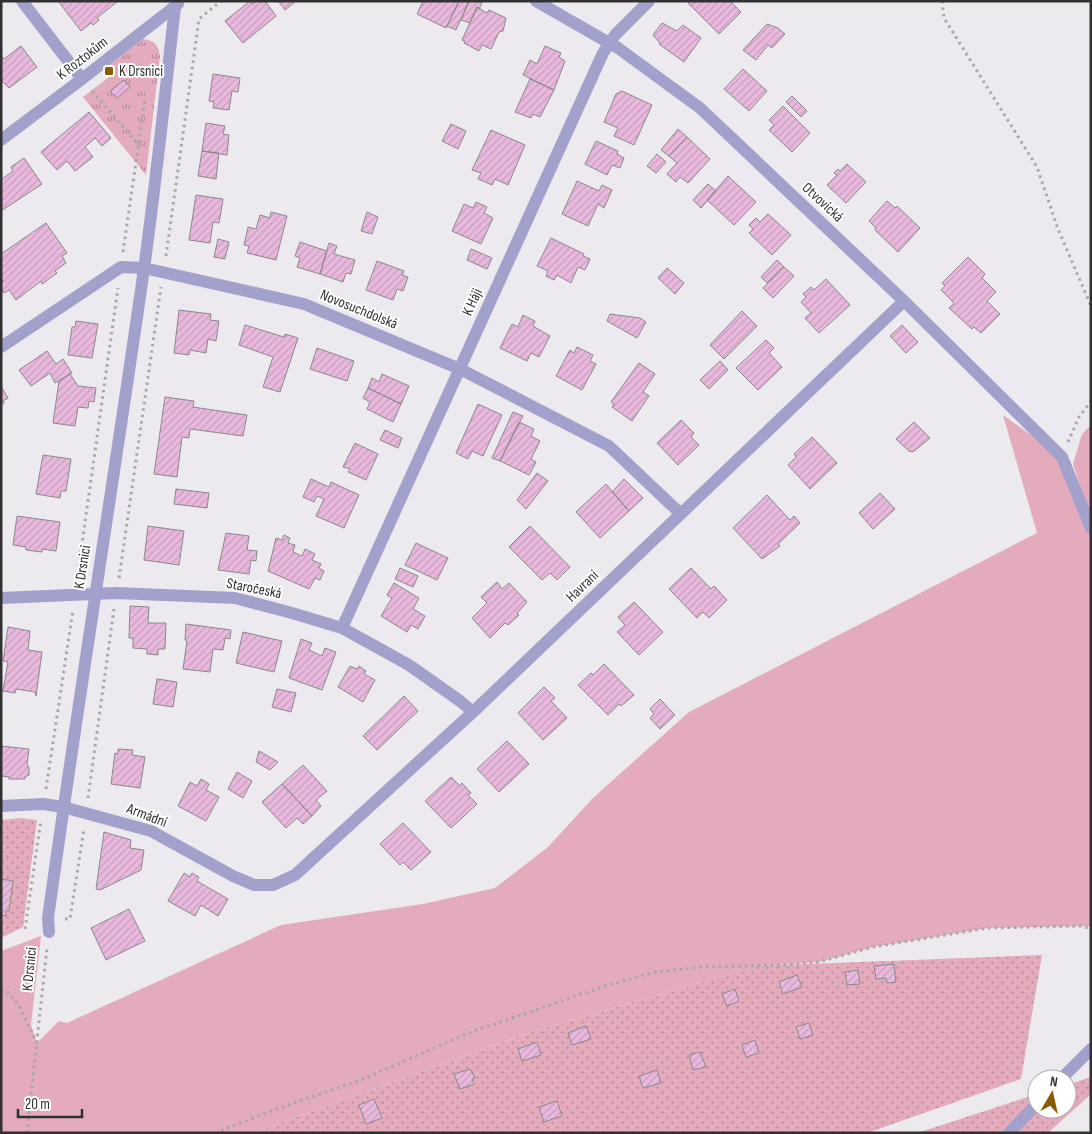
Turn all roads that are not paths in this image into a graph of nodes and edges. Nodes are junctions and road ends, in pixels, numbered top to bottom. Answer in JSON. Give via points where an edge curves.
{"nodes":[{"id":1,"x":22,"y":1,"type":"edge"},
{"id":2,"x":536,"y":1,"type":"edge"},
{"id":3,"x":649,"y":1,"type":"edge"},
{"id":4,"x":178,"y":4,"type":"edge"},
{"id":5,"x":609,"y":43,"type":"junction"},
{"id":6,"x":82,"y":79,"type":"junction"},
{"id":7,"x":1,"y":140,"type":"edge"},
{"id":8,"x":144,"y":268,"type":"junction"},
{"id":9,"x":904,"y":301,"type":"junction"},
{"id":10,"x":1,"y":347,"type":"edge"},
{"id":11,"x":460,"y":368,"type":"junction"},
{"id":12,"x":681,"y":514,"type":"junction"},
{"id":13,"x":1091,"y":528,"type":"edge"},
{"id":14,"x":95,"y":593,"type":"junction"},
{"id":15,"x":1,"y":598,"type":"edge"},
{"id":16,"x":342,"y":628,"type":"junction"},
{"id":17,"x":473,"y":712,"type":"junction"},
{"id":18,"x":1,"y":806,"type":"edge"},
{"id":19,"x":63,"y":807,"type":"junction"},
{"id":20,"x":274,"y":885,"type":"joint"},
{"id":21,"x":49,"y":932,"type":"road end"},
{"id":22,"x":1091,"y":1048,"type":"edge"},
{"id":23,"x":1071,"y":1069,"type":"edge"},
{"id":24,"x":1027,"y":1114,"type":"edge"},
{"id":25,"x":1009,"y":1133,"type":"edge"}],
"edges":[{"from":1,"to":6,"type":"street"},
{"from":2,"to":5,"type":"street","name":"Otvovická"},
{"from":3,"to":5,"type":"street","name":"K Háji"},
{"from":4,"to":6,"type":"street","name":"K Roztokům"},
{"from":4,"to":8,"type":"street","name":"K Drsnici"},
{"from":5,"to":9,"type":"street","name":"Otvovická","via":[[700,108]]},
{"from":5,"to":11,"type":"street","name":"K Háji"},
{"from":6,"to":7,"type":"street","name":"K Roztokům"},
{"from":8,"to":10,"type":"street","name":"Novosuchdolská","via":[[121,267]]},
{"from":8,"to":11,"type":"street","name":"Novosuchdolská","via":[[304,304]]},
{"from":8,"to":14,"type":"street","name":"K Drsnici"},
{"from":9,"to":12,"type":"street","name":"Havraní"},
{"from":9,"to":13,"type":"street","name":"Otvovická","via":[[1062,457]]},
{"from":11,"to":12,"type":"street","name":"Novosuchdolská","via":[[609,446]]},
{"from":11,"to":16,"type":"street","name":"K Háji"},
{"from":12,"to":17,"type":"street","name":"Havraní"},
{"from":14,"to":15,"type":"street","name":"Staročeská"},
{"from":14,"to":16,"type":"street","name":"Staročeská","via":[[235,598]]},
{"from":14,"to":19,"type":"street","name":"K Drsnici"},
{"from":16,"to":17,"type":"street","name":"Staročeská","via":[[409,666]]},
{"from":17,"to":20,"type":"street","name":"Havraní","via":[[295,875]]},
{"from":18,"to":19,"type":"street","name":"Armádní","via":[[44,804]]},
{"from":19,"to":20,"type":"street","name":"Armádní","via":[[151,831],[233,876],[254,885]]},
{"from":19,"to":21,"type":"street","name":"K Drsnici","via":[[48,918]]},
{"from":22,"to":23,"type":"street"},
{"from":24,"to":25,"type":"street"}]}
